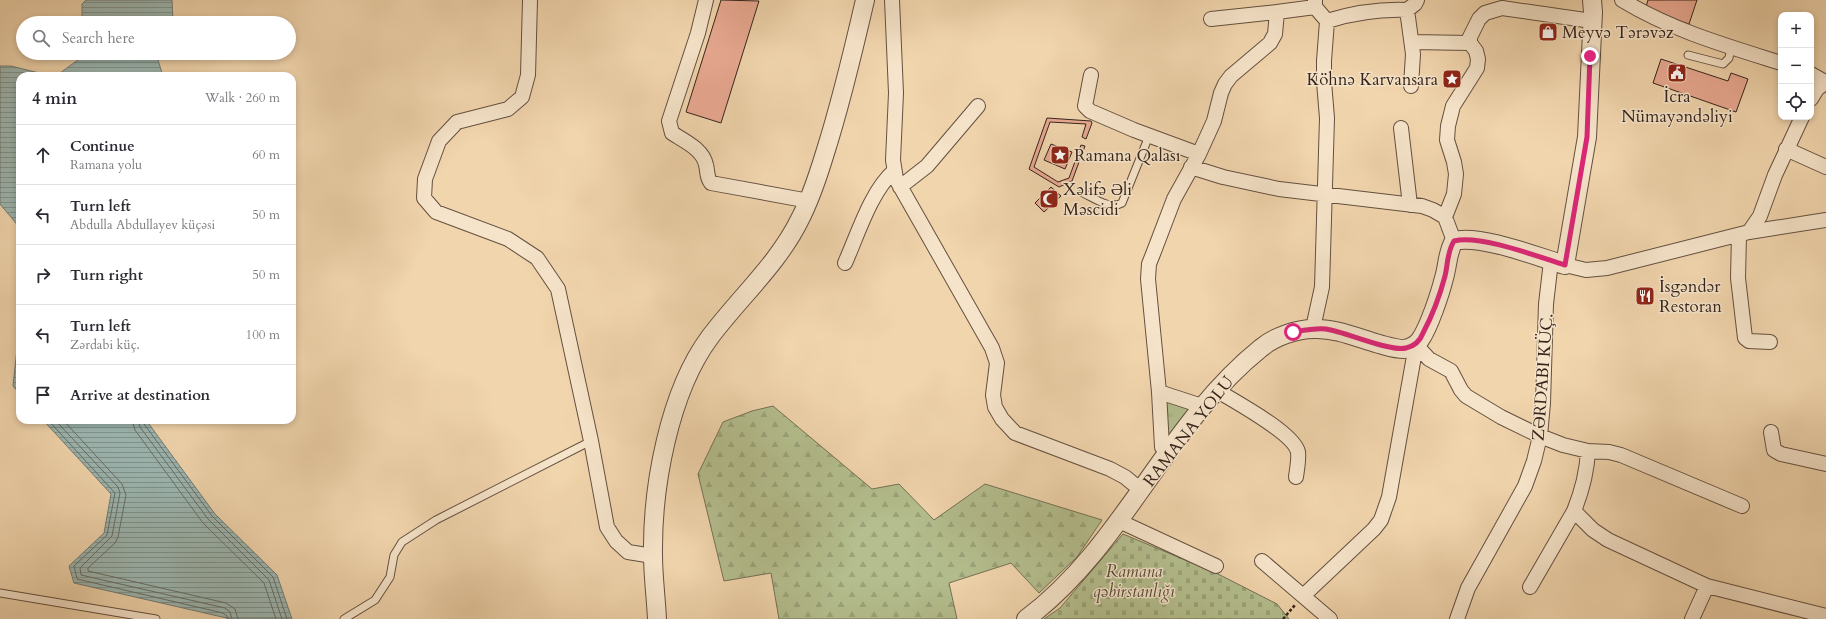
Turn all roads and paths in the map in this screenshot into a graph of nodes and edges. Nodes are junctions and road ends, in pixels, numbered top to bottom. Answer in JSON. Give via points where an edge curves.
{"nodes":[{"id":1,"x":530,"y":0,"type":"edge"},
{"id":2,"x":706,"y":0,"type":"edge"},
{"id":3,"x":864,"y":0,"type":"edge"},
{"id":4,"x":892,"y":0,"type":"edge"},
{"id":5,"x":1417,"y":0,"type":"edge"},
{"id":6,"x":1622,"y":0,"type":"edge"},
{"id":7,"x":1592,"y":1,"type":"edge"},
{"id":8,"x":1315,"y":4,"type":"edge"},
{"id":9,"x":1407,"y":10,"type":"junction"},
{"id":10,"x":1276,"y":12,"type":"junction"},
{"id":11,"x":1211,"y":19,"type":"dead end"},
{"id":12,"x":1327,"y":21,"type":"junction"},
{"id":13,"x":1592,"y":21,"type":"junction"},
{"id":14,"x":1412,"y":42,"type":"junction"},
{"id":15,"x":1470,"y":43,"type":"junction"},
{"id":16,"x":1731,"y":47,"type":"junction"},
{"id":17,"x":1688,"y":55,"type":"dead end"},
{"id":18,"x":1778,"y":62,"type":"edge"},
{"id":19,"x":1091,"y":74,"type":"dead end"},
{"id":20,"x":1814,"y":76,"type":"edge"},
{"id":21,"x":1825,"y":82,"type":"edge"},
{"id":22,"x":1410,"y":86,"type":"dead end"},
{"id":23,"x":1814,"y":94,"type":"edge"},
{"id":24,"x":978,"y":106,"type":"dead end"},
{"id":25,"x":1801,"y":120,"type":"edge"},
{"id":26,"x":1401,"y":128,"type":"dead end"},
{"id":27,"x":1149,"y":136,"type":"junction"},
{"id":28,"x":1786,"y":150,"type":"junction"},
{"id":29,"x":1199,"y":154,"type":"junction"},
{"id":30,"x":1191,"y":167,"type":"junction"},
{"id":31,"x":1826,"y":167,"type":"edge"},
{"id":32,"x":894,"y":171,"type":"junction"},
{"id":33,"x":900,"y":187,"type":"junction"},
{"id":34,"x":1083,"y":193,"type":"dead end"},
{"id":35,"x":1323,"y":194,"type":"junction"},
{"id":36,"x":809,"y":201,"type":"junction"},
{"id":37,"x":1410,"y":205,"type":"junction"},
{"id":38,"x":1445,"y":217,"type":"junction"},
{"id":39,"x":1826,"y":220,"type":"edge"},
{"id":40,"x":1744,"y":234,"type":"junction"},
{"id":41,"x":1454,"y":241,"type":"junction"},
{"id":42,"x":845,"y":263,"type":"dead end"},
{"id":43,"x":1558,"y":263,"type":"junction"},
{"id":44,"x":1313,"y":328,"type":"junction"},
{"id":45,"x":1770,"y":342,"type":"dead end"},
{"id":46,"x":1416,"y":345,"type":"junction"},
{"id":47,"x":1216,"y":390,"type":"junction"},
{"id":48,"x":1159,"y":392,"type":"junction"},
{"id":49,"x":1202,"y":406,"type":"junction"},
{"id":50,"x":1771,"y":432,"type":"dead end"},
{"id":51,"x":1540,"y":436,"type":"junction"},
{"id":52,"x":591,"y":441,"type":"junction"},
{"id":53,"x":1588,"y":451,"type":"junction"},
{"id":54,"x":1168,"y":454,"type":"junction"},
{"id":55,"x":1826,"y":464,"type":"edge"},
{"id":56,"x":1296,"y":477,"type":"dead end"},
{"id":57,"x":1141,"y":490,"type":"junction"},
{"id":58,"x":1742,"y":506,"type":"dead end"},
{"id":59,"x":1574,"y":511,"type":"junction"},
{"id":60,"x":1119,"y":521,"type":"junction"},
{"id":61,"x":653,"y":556,"type":"junction"},
{"id":62,"x":1262,"y":561,"type":"dead end"},
{"id":63,"x":1216,"y":566,"type":"dead end"},
{"id":64,"x":1707,"y":586,"type":"junction"},
{"id":65,"x":1530,"y":587,"type":"dead end"},
{"id":66,"x":0,"y":593,"type":"edge"},
{"id":67,"x":1303,"y":596,"type":"junction"},
{"id":68,"x":1826,"y":616,"type":"edge"},
{"id":69,"x":156,"y":619,"type":"edge"},
{"id":70,"x":344,"y":619,"type":"edge"},
{"id":71,"x":657,"y":619,"type":"edge"},
{"id":72,"x":1026,"y":619,"type":"edge"},
{"id":73,"x":1330,"y":619,"type":"edge"},
{"id":74,"x":1456,"y":619,"type":"edge"},
{"id":75,"x":1692,"y":619,"type":"edge"}],
"edges":[{"from":1,"to":52,"type":"street","via":[[528,75],[522,97],[508,108],[457,122],[439,141],[425,180],[424,198],[436,212],[508,239],[537,258],[558,289]]},
{"from":2,"to":36,"type":"street","via":[[698,34],[669,121],[672,133],[696,149],[703,157],[707,177],[711,182],[720,186]]},
{"from":3,"to":36,"type":"street","via":[[838,114]]},
{"from":4,"to":32,"type":"street","via":[[896,93]]},
{"from":5,"to":9,"type":"street"},
{"from":6,"to":16,"type":"street","via":[[1645,14]]},
{"from":7,"to":13,"type":"street","name":"ZƏRDABI KÜÇ."},
{"from":8,"to":10,"type":"street"},
{"from":8,"to":12,"type":"street"},
{"from":9,"to":12,"type":"street","via":[[1391,9],[1346,15]]},
{"from":9,"to":14,"type":"street"},
{"from":10,"to":11,"type":"street"},
{"from":10,"to":29,"type":"street","via":[[1275,34],[1270,43],[1225,84],[1214,121]]},
{"from":12,"to":35,"type":"street","via":[[1324,82],[1327,118]]},
{"from":13,"to":15,"type":"street","via":[[1502,8],[1486,13],[1479,19],[1470,37]]},
{"from":13,"to":43,"type":"street","name":"ZƏRDABI KÜÇ.","via":[[1587,137]]},
{"from":14,"to":15,"type":"street"},
{"from":14,"to":22,"type":"street","via":[[1413,70]]},
{"from":15,"to":38,"type":"street","via":[[1476,51],[1477,68],[1453,106],[1448,126],[1448,140],[1456,174],[1454,194]]},
{"from":16,"to":17,"type":"lane","via":[[1729,58],[1722,64]]},
{"from":16,"to":18,"type":"street"},
{"from":19,"to":27,"type":"street","via":[[1085,106],[1090,111]]},
{"from":20,"to":21,"type":"street"},
{"from":21,"to":23,"type":"street"},
{"from":24,"to":33,"type":"street","via":[[927,166]]},
{"from":25,"to":28,"type":"street"},
{"from":26,"to":37,"type":"street"},
{"from":27,"to":29,"type":"street"},
{"from":27,"to":34,"type":"lane","via":[[1122,203],[1117,206],[1109,205]]},
{"from":28,"to":31,"type":"street"},
{"from":28,"to":40,"type":"street","via":[[1760,216]]},
{"from":29,"to":30,"type":"street"},
{"from":30,"to":35,"type":"street","via":[[1260,185]]},
{"from":30,"to":48,"type":"street","via":[[1174,199],[1150,264],[1148,279]]},
{"from":32,"to":33,"type":"street"},
{"from":32,"to":42,"type":"street","via":[[884,180],[876,193]]},
{"from":33,"to":57,"type":"street","via":[[992,348],[997,363],[993,395],[995,407],[1002,419],[1015,433],[1110,469]]},
{"from":35,"to":37,"type":"street"},
{"from":35,"to":44,"type":"street","via":[[1322,287]]},
{"from":36,"to":61,"type":"street","via":[[787,243],[710,337],[682,386],[659,478]]},
{"from":37,"to":38,"type":"street","via":[[1433,210]]},
{"from":38,"to":41,"type":"street"},
{"from":39,"to":40,"type":"street"},
{"from":40,"to":43,"type":"street","via":[[1607,268],[1586,270]]},
{"from":40,"to":45,"type":"street","via":[[1738,278],[1745,338],[1749,341]]},
{"from":41,"to":43,"type":"street","via":[[1467,238],[1484,241]]},
{"from":41,"to":46,"type":"street","via":[[1430,318]]},
{"from":43,"to":51,"type":"street","name":"ZƏRDABI KÜÇ.","via":[[1546,304]]},
{"from":44,"to":46,"type":"street","name":"RAMANA YOLU","via":[[1342,333],[1393,348],[1405,349]]},
{"from":44,"to":47,"type":"street","name":"RAMANA YOLU","via":[[1293,332],[1262,346]]},
{"from":46,"to":51,"type":"street","via":[[1429,359],[1451,371],[1460,390],[1466,396]]},
{"from":46,"to":67,"type":"street","via":[[1389,497],[1381,520]]},
{"from":47,"to":49,"type":"street","name":"RAMANA YOLU"},
{"from":47,"to":56,"type":"street","via":[[1271,424],[1292,441],[1298,451]]},
{"from":48,"to":49,"type":"street"},
{"from":48,"to":54,"type":"street","via":[[1162,447]]},
{"from":49,"to":54,"type":"street","name":"RAMANA YOLU"},
{"from":50,"to":55,"type":"street","via":[[1774,450],[1781,454]]},
{"from":51,"to":53,"type":"street"},
{"from":51,"to":74,"type":"street","name":"ZƏRDABI KÜÇ.","via":[[1525,486],[1468,588]]},
{"from":52,"to":61,"type":"street","via":[[607,527],[616,541],[628,552]]},
{"from":52,"to":70,"type":"lane","via":[[436,520],[402,542],[394,556],[390,577],[375,600]]},
{"from":53,"to":58,"type":"street","via":[[1621,455]]},
{"from":53,"to":59,"type":"street","via":[[1587,469]]},
{"from":54,"to":57,"type":"street","name":"RAMANA YOLU"},
{"from":57,"to":60,"type":"street","name":"RAMANA YOLU"},
{"from":59,"to":64,"type":"street","via":[[1593,530],[1608,540]]},
{"from":59,"to":65,"type":"street"},
{"from":60,"to":63,"type":"street"},
{"from":60,"to":72,"type":"street","name":"RAMANA YOLU","via":[[1078,572]]},
{"from":61,"to":71,"type":"street"},
{"from":62,"to":67,"type":"street"},
{"from":64,"to":68,"type":"street"},
{"from":64,"to":75,"type":"street"},
{"from":66,"to":69,"type":"lane"},
{"from":67,"to":73,"type":"street"}]}
